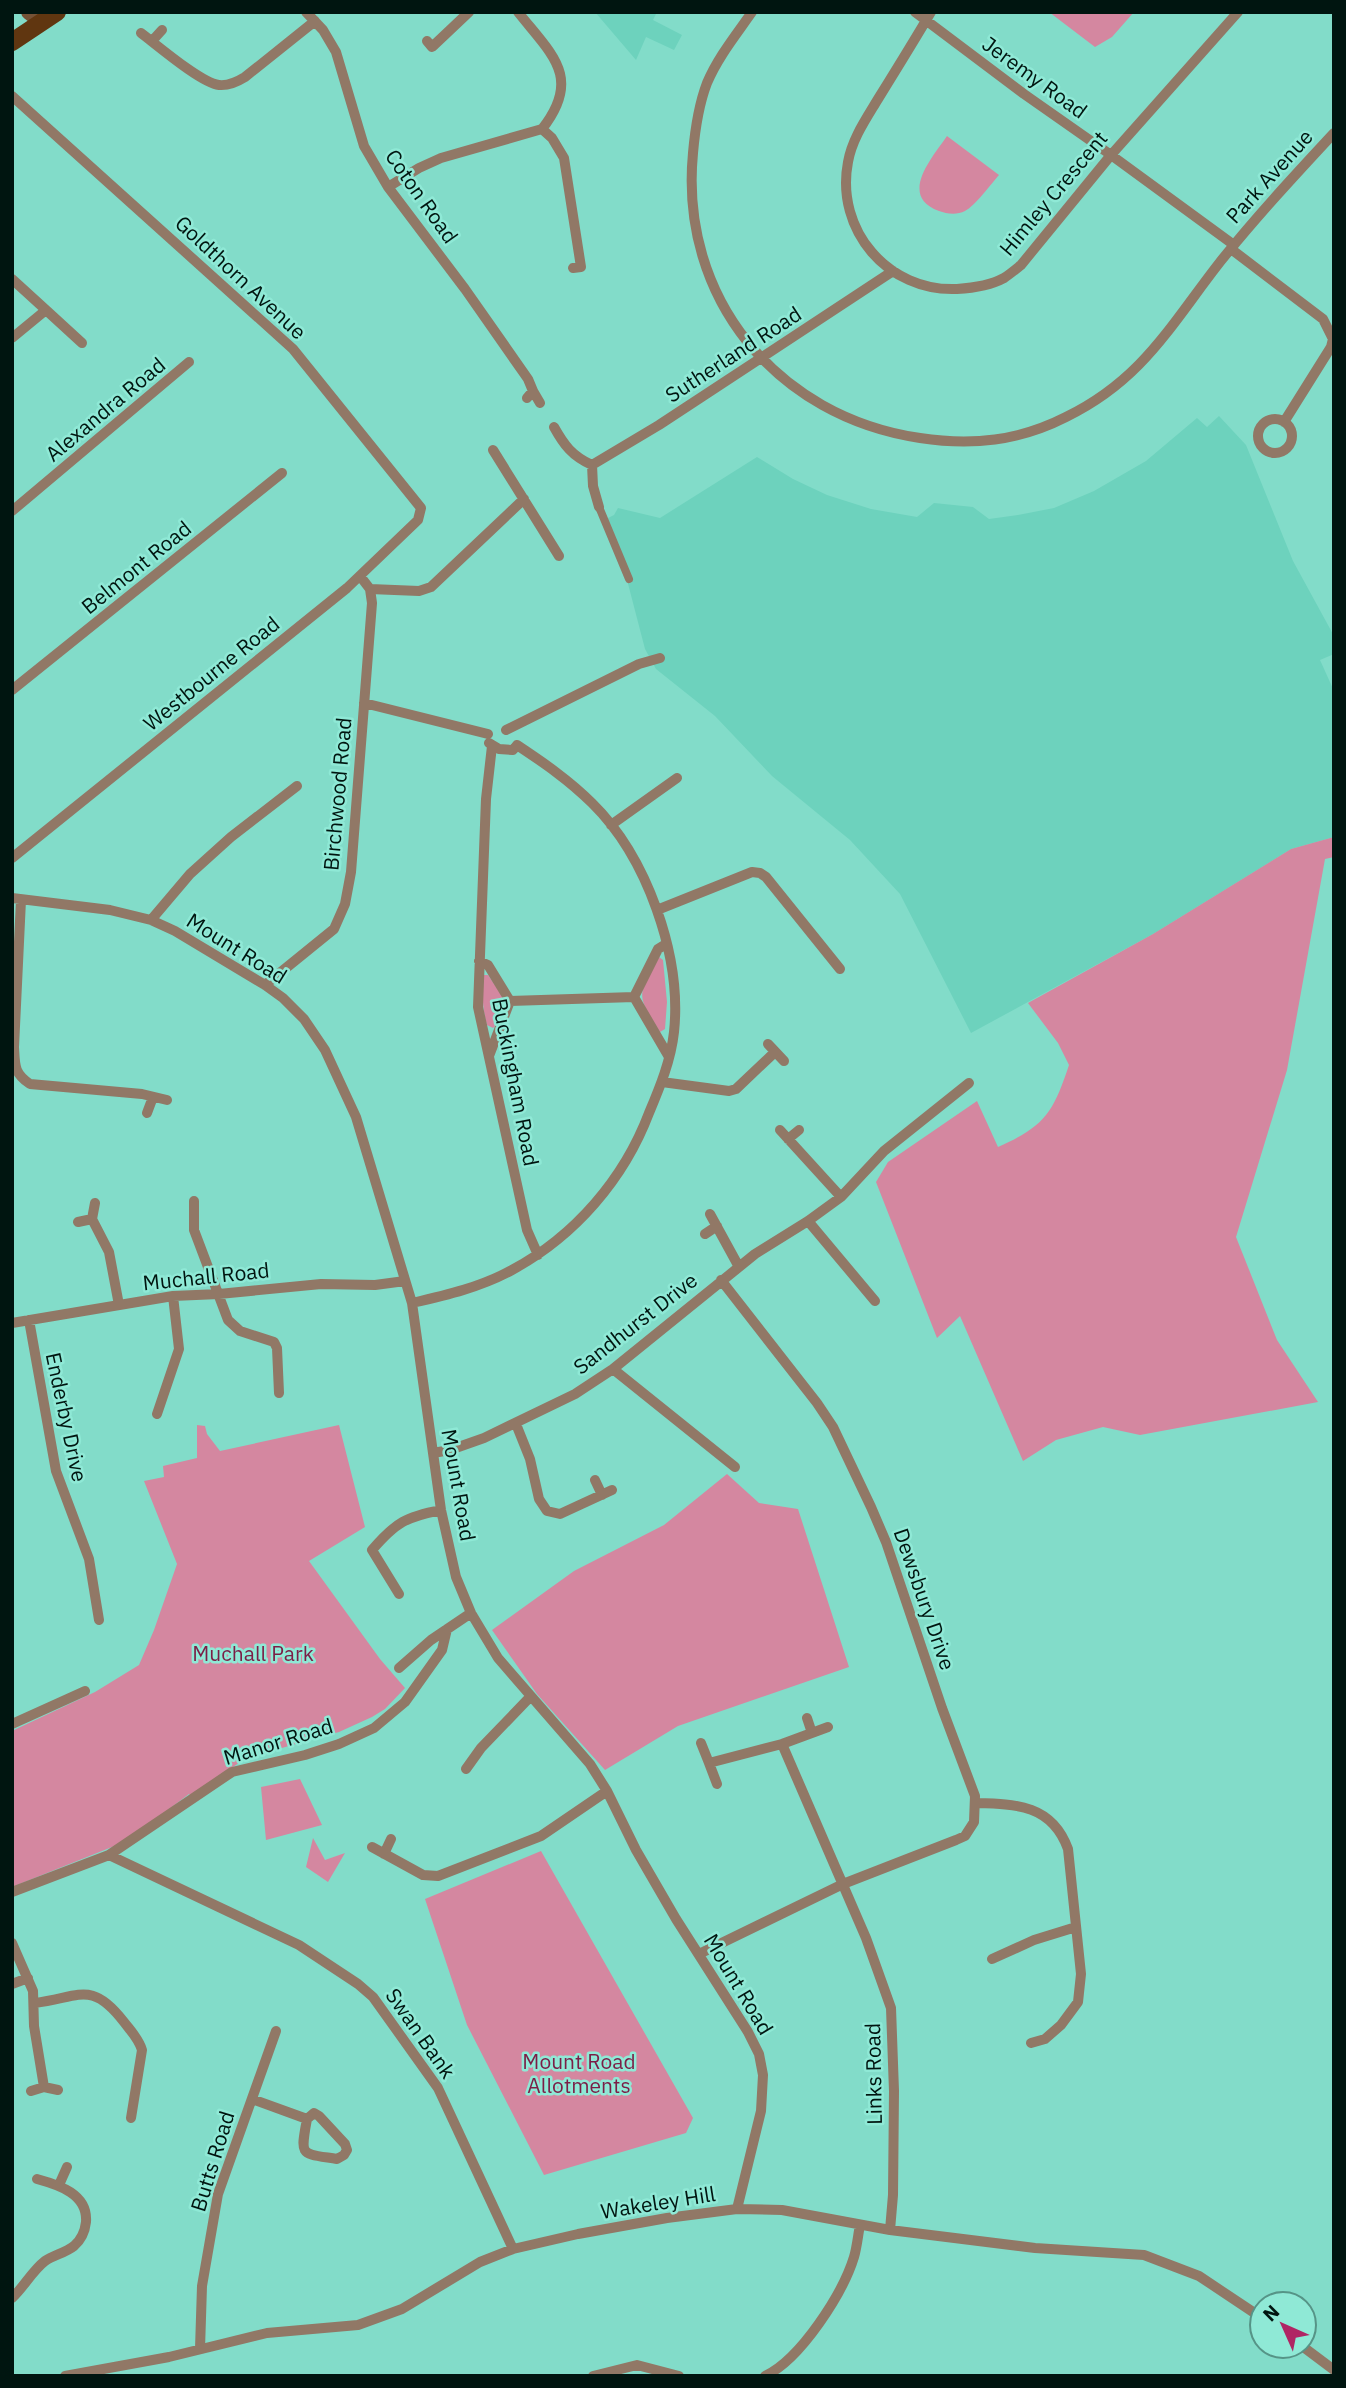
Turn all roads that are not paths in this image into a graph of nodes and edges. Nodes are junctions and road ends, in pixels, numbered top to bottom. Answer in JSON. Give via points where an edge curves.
{"nodes":[{"id":1,"x":306,"y":12,"type":"edge"},
{"id":2,"x":469,"y":12,"type":"edge"},
{"id":3,"x":518,"y":12,"type":"edge"},
{"id":4,"x":752,"y":12,"type":"edge"},
{"id":5,"x":915,"y":12,"type":"edge"},
{"id":6,"x":1238,"y":12,"type":"edge"},
{"id":7,"x":42,"y":16,"type":"edge"},
{"id":8,"x":929,"y":16,"type":"edge"},
{"id":9,"x":315,"y":21,"type":"junction"},
{"id":10,"x":162,"y":30,"type":"dead end"},
{"id":11,"x":141,"y":33,"type":"dead end"},
{"id":12,"x":152,"y":41,"type":"junction"},
{"id":13,"x":12,"y":43,"type":"edge"},
{"id":14,"x":432,"y":47,"type":"dead end"},
{"id":15,"x":12,"y":96,"type":"edge"},
{"id":16,"x":542,"y":130,"type":"junction"},
{"id":17,"x":1334,"y":133,"type":"edge"},
{"id":18,"x":1111,"y":155,"type":"junction"},
{"id":19,"x":388,"y":187,"type":"junction"},
{"id":20,"x":1232,"y":247,"type":"junction"},
{"id":21,"x":581,"y":267,"type":"dead end"},
{"id":22,"x":893,"y":271,"type":"junction"},
{"id":23,"x":12,"y":279,"type":"edge"},
{"id":24,"x":46,"y":310,"type":"junction"},
{"id":25,"x":12,"y":338,"type":"edge"},
{"id":26,"x":82,"y":343,"type":"dead end"},
{"id":27,"x":762,"y":359,"type":"junction"},
{"id":28,"x":190,"y":362,"type":"dead end"},
{"id":29,"x":540,"y":403,"type":"dead end"},
{"id":30,"x":1284,"y":422,"type":"dead end"},
{"id":31,"x":554,"y":427,"type":"dead end"},
{"id":32,"x":493,"y":450,"type":"dead end"},
{"id":33,"x":592,"y":465,"type":"junction"},
{"id":34,"x":282,"y":473,"type":"dead end"},
{"id":35,"x":524,"y":499,"type":"junction"},
{"id":36,"x":599,"y":507,"type":"joint"},
{"id":37,"x":421,"y":508,"type":"joint"},
{"id":38,"x":12,"y":511,"type":"edge"},
{"id":39,"x":559,"y":556,"type":"dead end"},
{"id":40,"x":360,"y":576,"type":"junction"},
{"id":41,"x":629,"y":579,"type":"dead end"},
{"id":42,"x":370,"y":589,"type":"junction"},
{"id":43,"x":660,"y":658,"type":"dead end"},
{"id":44,"x":12,"y":690,"type":"edge"},
{"id":45,"x":365,"y":704,"type":"junction"},
{"id":46,"x":506,"y":730,"type":"junction"},
{"id":47,"x":488,"y":734,"type":"junction"},
{"id":48,"x":517,"y":745,"type":"junction"},
{"id":49,"x":492,"y":746,"type":"junction"},
{"id":50,"x":677,"y":778,"type":"dead end"},
{"id":51,"x":296,"y":786,"type":"dead end"},
{"id":52,"x":611,"y":825,"type":"junction"},
{"id":53,"x":12,"y":858,"type":"edge"},
{"id":54,"x":16,"y":899,"type":"edge"},
{"id":55,"x":657,"y":910,"type":"junction"},
{"id":56,"x":151,"y":920,"type":"junction"},
{"id":57,"x":666,"y":944,"type":"junction"},
{"id":58,"x":479,"y":961,"type":"junction"},
{"id":59,"x":840,"y":969,"type":"dead end"},
{"id":60,"x":265,"y":985,"type":"junction"},
{"id":61,"x":634,"y":997,"type":"junction"},
{"id":62,"x":510,"y":1001,"type":"junction"},
{"id":63,"x":489,"y":1056,"type":"junction"},
{"id":64,"x":669,"y":1057,"type":"junction"},
{"id":65,"x":784,"y":1061,"type":"dead end"},
{"id":66,"x":662,"y":1082,"type":"junction"},
{"id":67,"x":969,"y":1083,"type":"dead end"},
{"id":68,"x":153,"y":1097,"type":"junction"},
{"id":69,"x":167,"y":1100,"type":"dead end"},
{"id":70,"x":147,"y":1112,"type":"dead end"},
{"id":71,"x":799,"y":1130,"type":"dead end"},
{"id":72,"x":841,"y":1197,"type":"junction"},
{"id":73,"x":194,"y":1201,"type":"dead end"},
{"id":74,"x":95,"y":1203,"type":"dead end"},
{"id":75,"x":710,"y":1214,"type":"dead end"},
{"id":76,"x":92,"y":1219,"type":"junction"},
{"id":77,"x":808,"y":1221,"type":"junction"},
{"id":78,"x":78,"y":1222,"type":"dead end"},
{"id":79,"x":718,"y":1226,"type":"junction"},
{"id":80,"x":705,"y":1234,"type":"dead end"},
{"id":81,"x":538,"y":1255,"type":"junction"},
{"id":82,"x":739,"y":1267,"type":"junction"},
{"id":83,"x":721,"y":1280,"type":"junction"},
{"id":84,"x":405,"y":1282,"type":"junction"},
{"id":85,"x":219,"y":1294,"type":"junction"},
{"id":86,"x":173,"y":1296,"type":"junction"},
{"id":87,"x":875,"y":1301,"type":"dead end"},
{"id":88,"x":412,"y":1303,"type":"junction"},
{"id":89,"x":119,"y":1305,"type":"junction"},
{"id":90,"x":29,"y":1320,"type":"junction"},
{"id":91,"x":12,"y":1323,"type":"edge"},
{"id":92,"x":613,"y":1369,"type":"junction"},
{"id":93,"x":279,"y":1394,"type":"dead end"},
{"id":94,"x":157,"y":1414,"type":"dead end"},
{"id":95,"x":516,"y":1424,"type":"junction"},
{"id":96,"x":433,"y":1453,"type":"junction"},
{"id":97,"x":735,"y":1468,"type":"dead end"},
{"id":98,"x":595,"y":1480,"type":"dead end"},
{"id":99,"x":442,"y":1510,"type":"junction"},
{"id":100,"x":399,"y":1594,"type":"dead end"},
{"id":101,"x":110,"y":1600,"type":"dead end"},
{"id":102,"x":96,"y":1601,"type":"junction"},
{"id":103,"x":471,"y":1613,"type":"junction"},
{"id":104,"x":99,"y":1620,"type":"dead end"},
{"id":105,"x":447,"y":1629,"type":"junction"},
{"id":106,"x":419,"y":1651,"type":"junction"},
{"id":107,"x":432,"y":1664,"type":"junction"},
{"id":108,"x":399,"y":1668,"type":"dead end"},
{"id":109,"x":85,"y":1690,"type":"dead end"},
{"id":110,"x":531,"y":1696,"type":"junction"},
{"id":111,"x":807,"y":1718,"type":"dead end"},
{"id":112,"x":12,"y":1724,"type":"edge"},
{"id":113,"x":828,"y":1727,"type":"dead end"},
{"id":114,"x":812,"y":1733,"type":"junction"},
{"id":115,"x":701,"y":1743,"type":"dead end"},
{"id":116,"x":782,"y":1744,"type":"junction"},
{"id":117,"x":709,"y":1763,"type":"junction"},
{"id":118,"x":466,"y":1769,"type":"dead end"},
{"id":119,"x":717,"y":1784,"type":"dead end"},
{"id":120,"x":607,"y":1791,"type":"junction"},
{"id":121,"x":976,"y":1802,"type":"junction"},
{"id":122,"x":391,"y":1839,"type":"dead end"},
{"id":123,"x":372,"y":1847,"type":"dead end"},
{"id":124,"x":384,"y":1854,"type":"junction"},
{"id":125,"x":109,"y":1855,"type":"junction"},
{"id":126,"x":843,"y":1884,"type":"junction"},
{"id":127,"x":12,"y":1892,"type":"edge"},
{"id":128,"x":1076,"y":1927,"type":"junction"},
{"id":129,"x":12,"y":1943,"type":"edge"},
{"id":130,"x":699,"y":1954,"type":"junction"},
{"id":131,"x":992,"y":1959,"type":"dead end"},
{"id":132,"x":28,"y":1978,"type":"junction"},
{"id":133,"x":12,"y":1984,"type":"edge"},
{"id":134,"x":35,"y":2003,"type":"junction"},
{"id":135,"x":276,"y":2031,"type":"dead end"},
{"id":136,"x":1031,"y":2043,"type":"dead end"},
{"id":137,"x":44,"y":2087,"type":"junction"},
{"id":138,"x":58,"y":2090,"type":"dead end"},
{"id":139,"x":31,"y":2091,"type":"dead end"},
{"id":140,"x":252,"y":2099,"type":"junction"},
{"id":141,"x":131,"y":2118,"type":"dead end"},
{"id":142,"x":307,"y":2119,"type":"junction"},
{"id":143,"x":67,"y":2167,"type":"dead end"},
{"id":144,"x":37,"y":2179,"type":"dead end"},
{"id":145,"x":59,"y":2185,"type":"junction"},
{"id":146,"x":737,"y":2209,"type":"junction"},
{"id":147,"x":860,"y":2225,"type":"junction"},
{"id":148,"x":890,"y":2230,"type":"junction"},
{"id":149,"x":513,"y":2249,"type":"junction"},
{"id":150,"x":12,"y":2298,"type":"edge"},
{"id":151,"x":1248,"y":2309,"type":"edge"},
{"id":152,"x":200,"y":2348,"type":"junction"},
{"id":153,"x":1318,"y":2358,"type":"edge"},
{"id":154,"x":1334,"y":2370,"type":"edge"},
{"id":155,"x":65,"y":2376,"type":"edge"},
{"id":156,"x":593,"y":2376,"type":"edge"},
{"id":157,"x":679,"y":2376,"type":"edge"},
{"id":158,"x":765,"y":2376,"type":"edge"}],
"edges":[{"from":1,"to":9,"type":"street","name":"Coton Road"},
{"from":2,"to":14,"type":"street"},
{"from":3,"to":16,"type":"street","via":[[556,61],[561,76],[561,95]]},
{"from":4,"to":27,"type":"street","name":"Park Avenue","via":[[708,82],[694,139],[690,183],[696,237],[709,279],[730,318]]},
{"from":5,"to":8,"type":"street","name":"Jeremy Road"},
{"from":6,"to":18,"type":"street","name":"Himley Crescent"},
{"from":7,"to":13,"type":"main road"},
{"from":8,"to":18,"type":"street","name":"Jeremy Road","via":[[1024,94]]},
{"from":8,"to":22,"type":"street","name":"Himley Crescent","via":[[859,131],[847,170],[854,227],[870,252]]},
{"from":9,"to":12,"type":"street","via":[[229,85],[206,80]]},
{"from":9,"to":19,"type":"street","name":"Coton Road","via":[[336,52],[364,146]]},
{"from":10,"to":12,"type":"street"},
{"from":11,"to":12,"type":"street"},
{"from":15,"to":37,"type":"street","name":"Goldthorn Avenue","via":[[293,349]]},
{"from":16,"to":19,"type":"street","via":[[441,158]]},
{"from":16,"to":21,"type":"street","via":[[564,158]]},
{"from":17,"to":20,"type":"street","name":"Park Avenue"},
{"from":18,"to":20,"type":"street","name":"Jeremy Road"},
{"from":18,"to":22,"type":"street","name":"Himley Crescent","via":[[1029,256],[1003,278],[968,288],[940,289]]},
{"from":19,"to":29,"type":"street","name":"Coton Road","via":[[465,289]]},
{"from":20,"to":27,"type":"street","name":"Park Avenue","via":[[1127,378],[1089,405],[1020,436],[980,443],[883,431],[824,407]]},
{"from":20,"to":30,"type":"street","name":"Jeremy Road","via":[[1323,319],[1333,339]]},
{"from":22,"to":27,"type":"street","name":"Sutherland Road"},
{"from":23,"to":24,"type":"street"},
{"from":24,"to":25,"type":"street"},
{"from":24,"to":26,"type":"street"},
{"from":27,"to":33,"type":"street","name":"Sutherland Road"},
{"from":28,"to":38,"type":"street","name":"Alexandra Road"},
{"from":31,"to":33,"type":"street","via":[[572,454]]},
{"from":32,"to":35,"type":"street"},
{"from":33,"to":36,"type":"street"},
{"from":34,"to":44,"type":"street","name":"Belmont Road"},
{"from":35,"to":39,"type":"street"},
{"from":35,"to":42,"type":"street","via":[[431,587],[419,591]]},
{"from":36,"to":41,"type":"street"},
{"from":37,"to":40,"type":"street","name":"Westbourne Road","via":[[418,520]]},
{"from":40,"to":42,"type":"street"},
{"from":40,"to":53,"type":"street","name":"Westbourne Road"},
{"from":42,"to":45,"type":"street","name":"Birchwood Road"},
{"from":43,"to":46,"type":"street"},
{"from":45,"to":47,"type":"street"},
{"from":45,"to":60,"type":"street","name":"Birchwood Road","via":[[345,904],[334,929]]},
{"from":46,"to":47,"type":"street","via":[[499,727]]},
{"from":46,"to":48,"type":"street","via":[[516,737]]},
{"from":47,"to":49,"type":"street"},
{"from":48,"to":49,"type":"street","via":[[507,751]]},
{"from":48,"to":52,"type":"street","via":[[556,771]]},
{"from":49,"to":58,"type":"street","name":"Buckingham Road"},
{"from":50,"to":52,"type":"street"},
{"from":51,"to":56,"type":"street","via":[[190,874]]},
{"from":52,"to":55,"type":"street","via":[[634,860]]},
{"from":54,"to":56,"type":"street","name":"Mount Road","via":[[110,910]]},
{"from":54,"to":68,"type":"street","via":[[14,1047],[20,1077],[30,1084]]},
{"from":55,"to":57,"type":"street"},
{"from":55,"to":59,"type":"street","via":[[752,872],[760,873]]},
{"from":56,"to":60,"type":"street","name":"Mount Road"},
{"from":57,"to":61,"type":"street","via":[[658,948]]},
{"from":57,"to":64,"type":"street","via":[[676,1000]]},
{"from":58,"to":62,"type":"street","via":[[488,965]]},
{"from":58,"to":63,"type":"street","name":"Buckingham Road","via":[[478,1007]]},
{"from":60,"to":84,"type":"street","name":"Mount Road","via":[[304,1019],[337,1072],[356,1117]]},
{"from":61,"to":62,"type":"street"},
{"from":61,"to":64,"type":"street"},
{"from":62,"to":63,"type":"street"},
{"from":63,"to":81,"type":"street","name":"Buckingham Road","via":[[527,1230]]},
{"from":64,"to":66,"type":"street"},
{"from":65,"to":66,"type":"street","via":[[771,1048],[736,1089],[729,1091]]},
{"from":66,"to":81,"type":"street","via":[[618,1175],[564,1234]]},
{"from":67,"to":72,"type":"street","name":"Sandhurst Drive","via":[[884,1151]]},
{"from":68,"to":69,"type":"street"},
{"from":68,"to":70,"type":"street"},
{"from":71,"to":72,"type":"street","via":[[784,1135]]},
{"from":72,"to":77,"type":"street","name":"Sandhurst Drive"},
{"from":73,"to":85,"type":"street","via":[[194,1230]]},
{"from":74,"to":76,"type":"street"},
{"from":75,"to":79,"type":"street"},
{"from":76,"to":78,"type":"street"},
{"from":76,"to":89,"type":"street","via":[[109,1252]]},
{"from":77,"to":82,"type":"street","name":"Sandhurst Drive"},
{"from":77,"to":87,"type":"street"},
{"from":79,"to":80,"type":"street"},
{"from":79,"to":82,"type":"street"},
{"from":81,"to":88,"type":"street","via":[[472,1288]]},
{"from":82,"to":83,"type":"street","name":"Sandhurst Drive"},
{"from":83,"to":92,"type":"street","name":"Sandhurst Drive"},
{"from":83,"to":121,"type":"street","name":"Dewsbury Drive","via":[[817,1403],[845,1451],[886,1542]]},
{"from":84,"to":85,"type":"street","name":"Muchall Road"},
{"from":84,"to":88,"type":"street","name":"Mount Road"},
{"from":85,"to":86,"type":"street","name":"Muchall Road"},
{"from":85,"to":93,"type":"street","via":[[228,1320],[240,1331],[274,1342],[278,1348]]},
{"from":86,"to":89,"type":"street","name":"Muchall Road"},
{"from":86,"to":94,"type":"street","via":[[179,1349]]},
{"from":88,"to":96,"type":"street","name":"Mount Road"},
{"from":89,"to":90,"type":"street","name":"Muchall Road"},
{"from":90,"to":91,"type":"street","name":"Muchall Road"},
{"from":90,"to":102,"type":"street","name":"Enderby Drive","via":[[56,1471],[89,1559]]},
{"from":92,"to":95,"type":"street","name":"Sandhurst Drive"},
{"from":92,"to":97,"type":"street"},
{"from":95,"to":96,"type":"street","name":"Sandhurst Drive","via":[[467,1445]]},
{"from":95,"to":98,"type":"street","via":[[539,1499],[547,1511],[560,1514],[607,1492]]},
{"from":96,"to":99,"type":"street","name":"Mount Road"},
{"from":99,"to":100,"type":"street","via":[[411,1516],[372,1550]]},
{"from":99,"to":103,"type":"street","name":"Mount Road","via":[[456,1577]]},
{"from":101,"to":102,"type":"street"},
{"from":102,"to":104,"type":"street","name":"Enderby Drive"},
{"from":103,"to":105,"type":"street"},
{"from":103,"to":110,"type":"street","name":"Mount Road","via":[[498,1658]]},
{"from":105,"to":106,"type":"street"},
{"from":105,"to":107,"type":"street","name":"Manor Road","via":[[442,1650]]},
{"from":106,"to":107,"type":"street"},
{"from":106,"to":108,"type":"street"},
{"from":107,"to":125,"type":"street","name":"Manor Road","via":[[405,1702],[374,1728],[305,1755],[232,1772]]},
{"from":109,"to":112,"type":"street"},
{"from":110,"to":118,"type":"street"},
{"from":110,"to":120,"type":"street","name":"Mount Road","via":[[590,1764]]},
{"from":111,"to":114,"type":"street"},
{"from":113,"to":114,"type":"street"},
{"from":114,"to":116,"type":"street"},
{"from":115,"to":117,"type":"street"},
{"from":116,"to":117,"type":"street"},
{"from":116,"to":126,"type":"street","name":"Links Road"},
{"from":117,"to":119,"type":"street"},
{"from":120,"to":124,"type":"street","via":[[541,1836],[438,1876],[423,1875]]},
{"from":120,"to":130,"type":"street","name":"Mount Road","via":[[636,1850]]},
{"from":121,"to":126,"type":"street","via":[[974,1822],[965,1836]]},
{"from":121,"to":128,"type":"street","via":[[1020,1805],[1055,1826],[1068,1849]]},
{"from":122,"to":124,"type":"street"},
{"from":123,"to":124,"type":"street"},
{"from":125,"to":127,"type":"street","name":"Manor Road"},
{"from":125,"to":149,"type":"street","name":"Swan Bank","via":[[299,1945],[373,1997],[438,2088]]},
{"from":126,"to":130,"type":"street"},
{"from":126,"to":148,"type":"street","name":"Links Road","via":[[891,2008]]},
{"from":128,"to":131,"type":"street"},
{"from":128,"to":136,"type":"street","via":[[1081,1974],[1077,2002],[1061,2025],[1045,2039]]},
{"from":129,"to":132,"type":"street"},
{"from":130,"to":146,"type":"street","name":"Mount Road","via":[[748,2032],[763,2075],[761,2111]]},
{"from":132,"to":133,"type":"street"},
{"from":132,"to":134,"type":"street"},
{"from":134,"to":137,"type":"street"},
{"from":134,"to":141,"type":"street","via":[[85,1993],[113,2008],[142,2050]]},
{"from":135,"to":140,"type":"street","name":"Butts Road"},
{"from":137,"to":138,"type":"street"},
{"from":137,"to":139,"type":"street"},
{"from":140,"to":142,"type":"street"},
{"from":140,"to":152,"type":"street","name":"Butts Road","via":[[218,2194],[202,2286]]},
{"from":142,"to":142,"type":"street","via":[[314,2113],[325,2120],[345,2144],[344,2155],[337,2159],[303,2151]]},
{"from":143,"to":145,"type":"street"},
{"from":144,"to":145,"type":"street"},
{"from":145,"to":150,"type":"street","via":[[84,2207],[84,2233],[74,2246],[46,2260]]},
{"from":146,"to":147,"type":"street","name":"Wakeley Hill","via":[[782,2210]]},
{"from":146,"to":149,"type":"street","name":"Wakeley Hill"},
{"from":147,"to":148,"type":"street","name":"Wakeley Hill"},
{"from":147,"to":158,"type":"street","via":[[854,2256],[822,2317],[784,2364]]},
{"from":148,"to":151,"type":"street","name":"Wakeley Hill","via":[[1035,2248],[1144,2255],[1199,2276]]},
{"from":149,"to":152,"type":"street","name":"Wakeley Hill","via":[[480,2262],[377,2320],[267,2333]]},
{"from":152,"to":155,"type":"street","name":"Wakeley Hill"},
{"from":153,"to":154,"type":"street"},
{"from":156,"to":157,"type":"street","via":[[637,2365]]}]}
